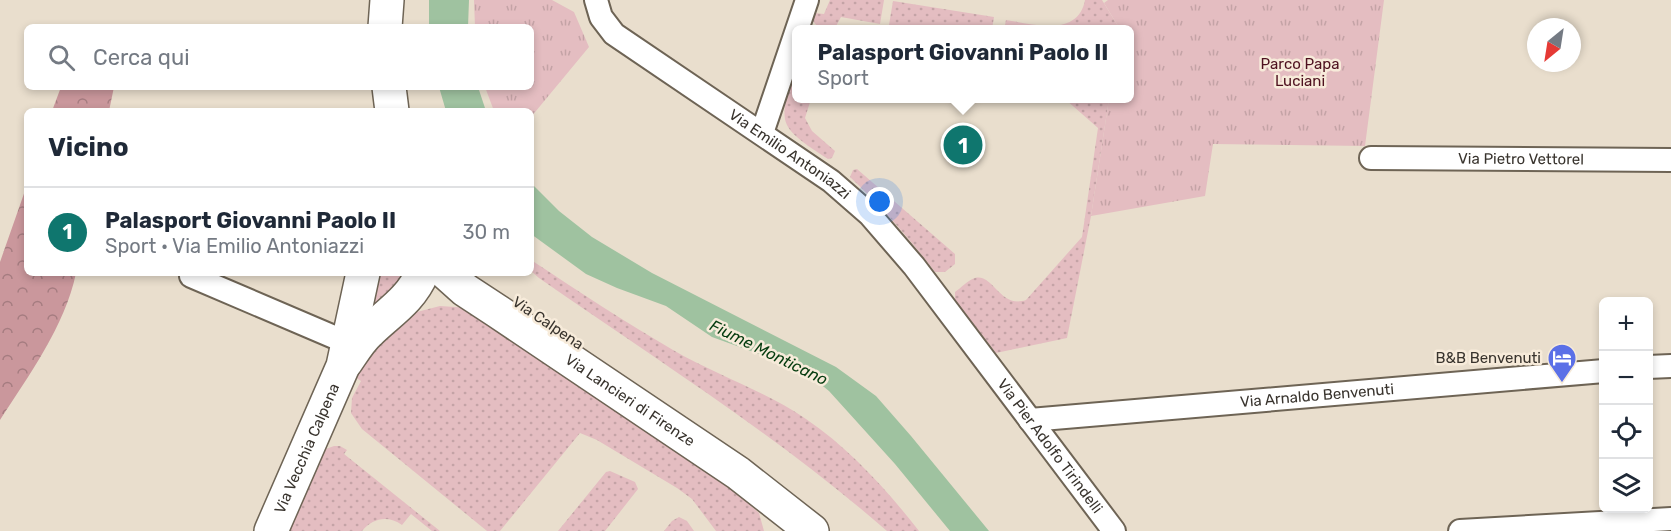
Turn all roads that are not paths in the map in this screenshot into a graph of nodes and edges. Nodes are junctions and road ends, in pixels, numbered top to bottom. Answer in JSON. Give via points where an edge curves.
{"nodes":[{"id":1,"x":387,"y":0,"type":"edge"},
{"id":2,"x":596,"y":0,"type":"edge"},
{"id":3,"x":807,"y":0,"type":"edge"},
{"id":4,"x":385,"y":24,"type":"edge"},
{"id":5,"x":799,"y":25,"type":"edge"},
{"id":6,"x":792,"y":44,"type":"edge"},
{"id":7,"x":383,"y":90,"type":"edge"},
{"id":8,"x":388,"y":90,"type":"edge"},
{"id":9,"x":382,"y":108,"type":"edge"},
{"id":10,"x":392,"y":108,"type":"edge"},
{"id":11,"x":762,"y":133,"type":"junction"},
{"id":12,"x":1371,"y":158,"type":"dead end"},
{"id":13,"x":1671,"y":160,"type":"edge"},
{"id":14,"x":191,"y":276,"type":"dead end"},
{"id":15,"x":365,"y":276,"type":"edge"},
{"id":16,"x":420,"y":276,"type":"edge"},
{"id":17,"x":450,"y":276,"type":"edge"},
{"id":18,"x":468,"y":276,"type":"edge"},
{"id":19,"x":482,"y":276,"type":"edge"},
{"id":20,"x":497,"y":311,"type":"junction"},
{"id":21,"x":391,"y":314,"type":"junction"},
{"id":22,"x":589,"y":351,"type":"junction"},
{"id":23,"x":345,"y":355,"type":"junction"},
{"id":24,"x":985,"y":363,"type":"joint"},
{"id":25,"x":1671,"y":366,"type":"edge"},
{"id":26,"x":1653,"y":368,"type":"edge"},
{"id":27,"x":1599,"y":371,"type":"edge"},
{"id":28,"x":1030,"y":420,"type":"junction"},
{"id":29,"x":1671,"y":519,"type":"edge"},
{"id":30,"x":271,"y":531,"type":"edge"},
{"id":31,"x":812,"y":531,"type":"edge"},
{"id":32,"x":835,"y":531,"type":"edge"},
{"id":33,"x":1114,"y":531,"type":"edge"},
{"id":34,"x":1460,"y":531,"type":"edge"}],
"edges":[{"from":1,"to":4,"type":"main road"},
{"from":2,"to":11,"type":"street","name":"Via Emilio Antoniazzi","via":[[601,17],[614,34]]},
{"from":3,"to":5,"type":"street"},
{"from":6,"to":11,"type":"street"},
{"from":7,"to":9,"type":"main road"},
{"from":8,"to":10,"type":"main road"},
{"from":11,"to":24,"type":"street","name":"Via Emilio Antoniazzi","via":[[831,181],[870,215],[921,275]]},
{"from":12,"to":13,"type":"street","name":"Via Pietro Vettorel"},
{"from":14,"to":23,"type":"street"},
{"from":15,"to":23,"type":"main road"},
{"from":16,"to":21,"type":"main road","via":[[411,294]]},
{"from":17,"to":20,"type":"main road","name":"Via Lancieri di Firenze"},
{"from":18,"to":22,"type":"main road","via":[[501,301]]},
{"from":19,"to":22,"type":"main road","name":"Via Calpena"},
{"from":20,"to":21,"type":"main road","via":[[444,299],[425,300]]},
{"from":20,"to":31,"type":"main road","name":"Via Lancieri di Firenze","via":[[738,473]]},
{"from":21,"to":23,"type":"main road"},
{"from":22,"to":32,"type":"main road","name":"Via Lancieri di Firenze","via":[[752,459]]},
{"from":23,"to":30,"type":"main road","name":"Via Vecchia Calpena"},
{"from":24,"to":28,"type":"street","name":"Via Pier Adolfo Tirindelli"},
{"from":25,"to":26,"type":"street"},
{"from":27,"to":28,"type":"street","name":"Via Arnaldo Benvenuti"},
{"from":28,"to":33,"type":"street","name":"Via Pier Adolfo Tirindelli"},
{"from":29,"to":34,"type":"street"}]}
